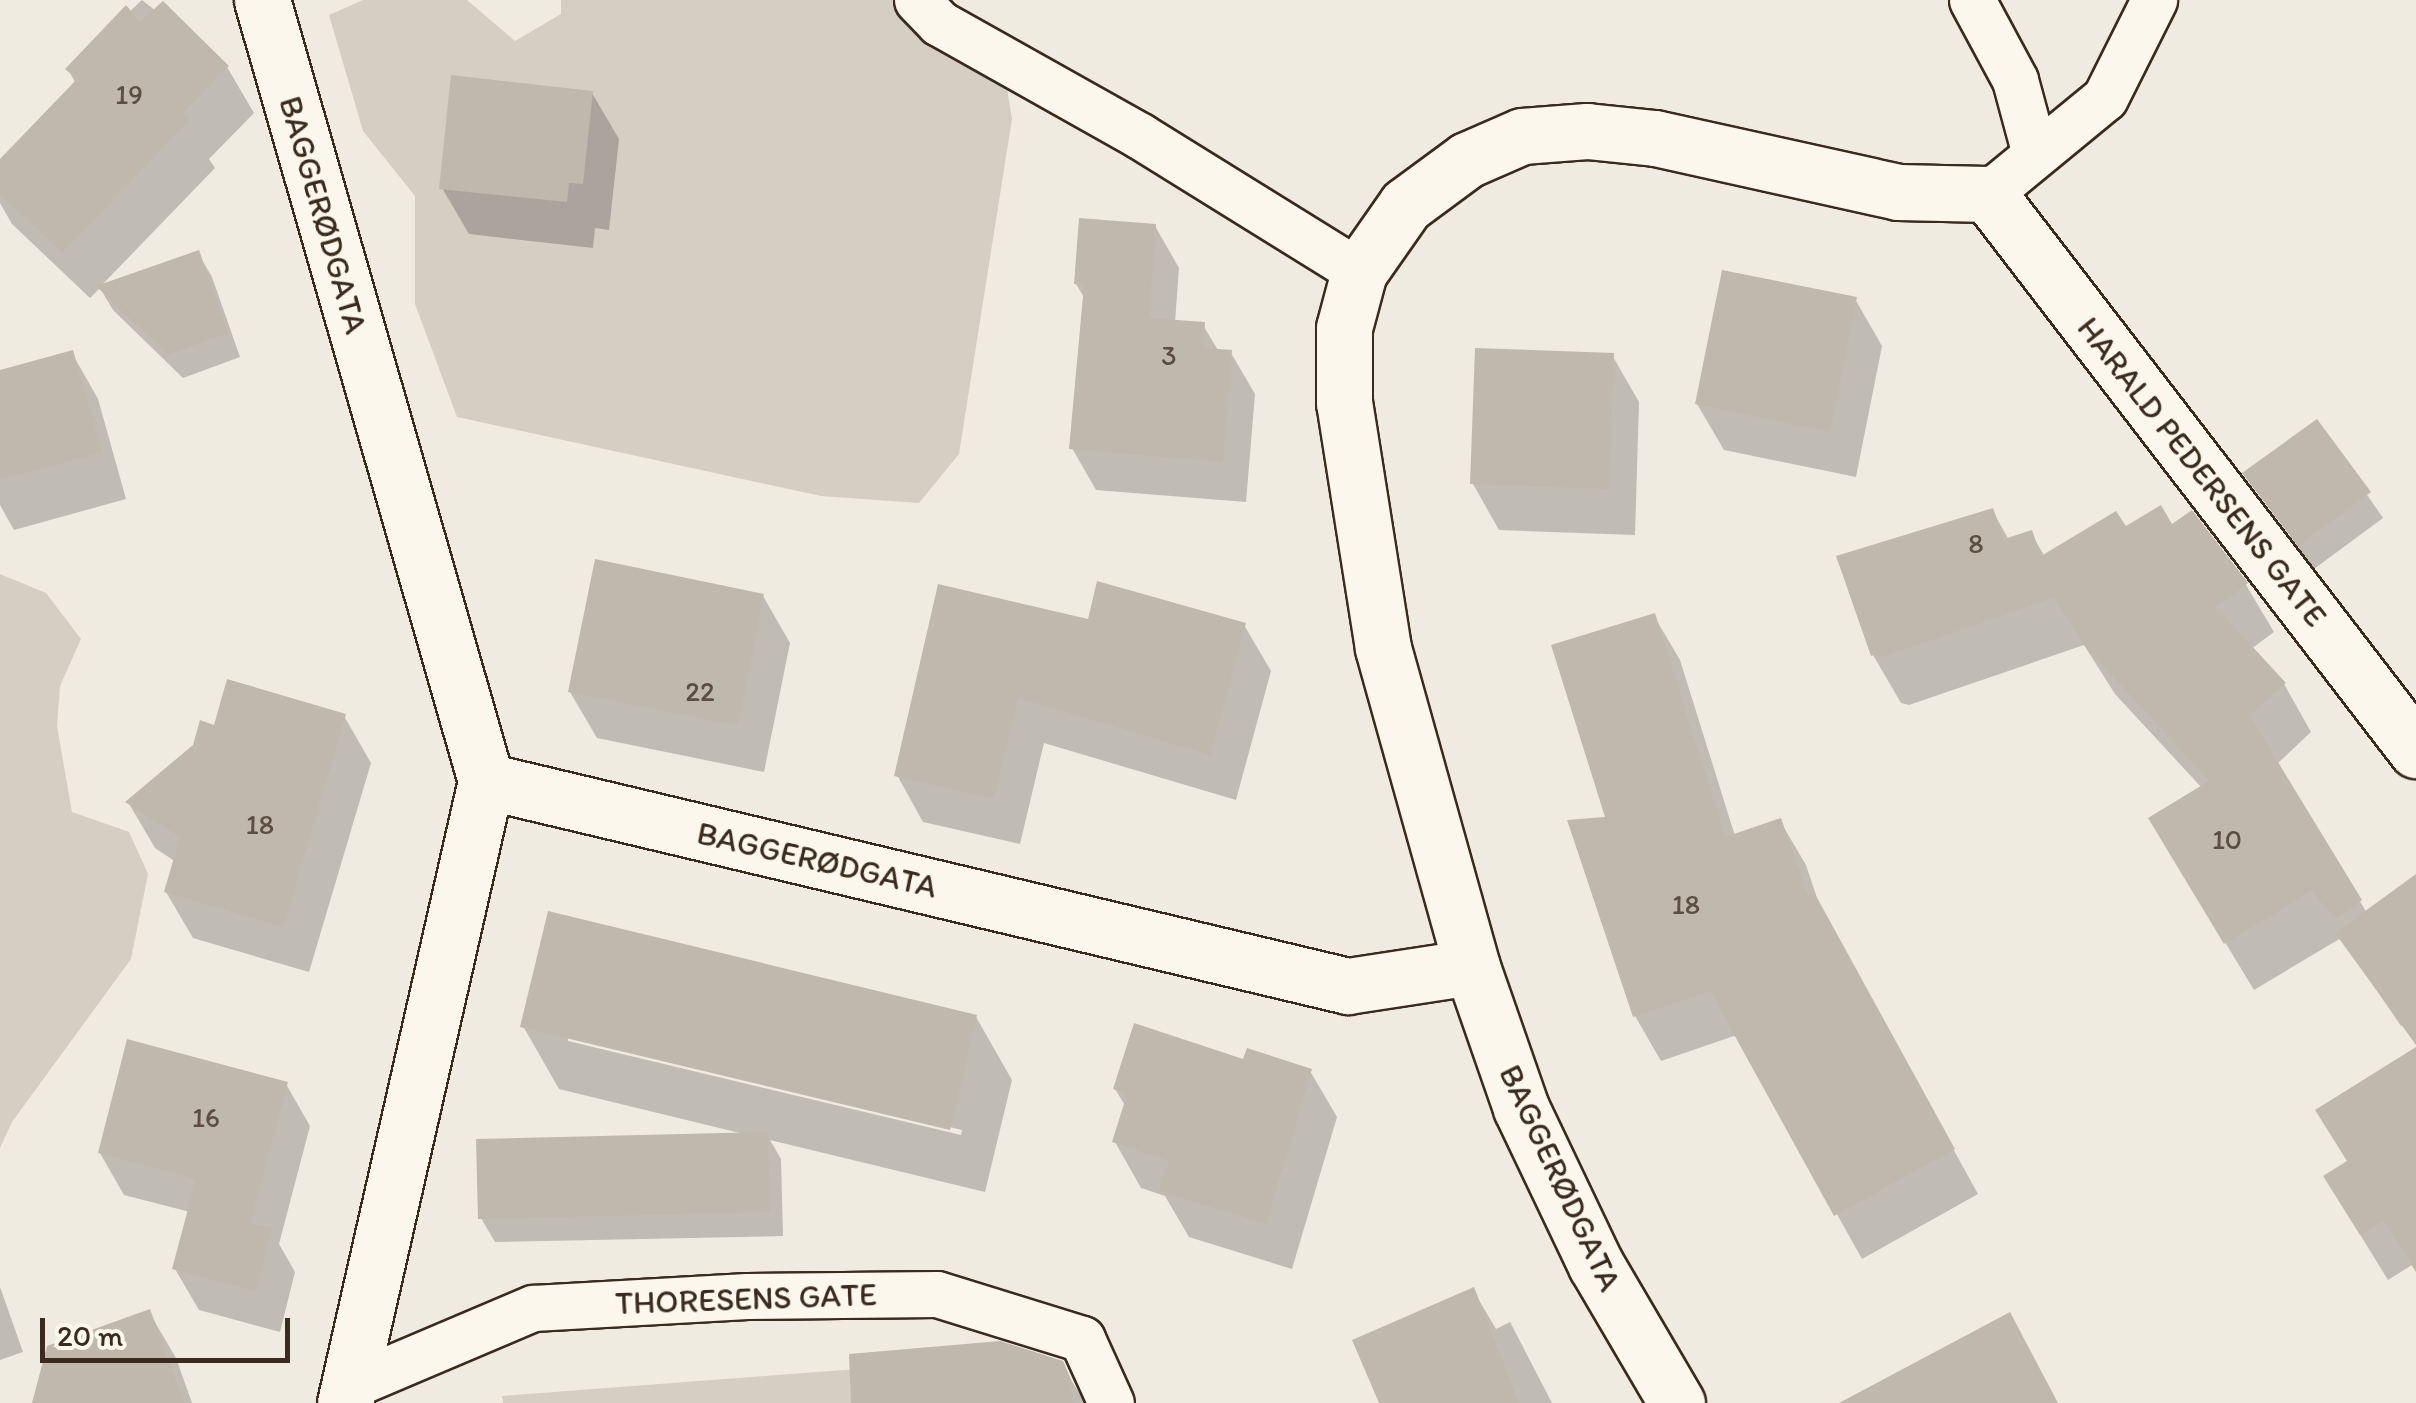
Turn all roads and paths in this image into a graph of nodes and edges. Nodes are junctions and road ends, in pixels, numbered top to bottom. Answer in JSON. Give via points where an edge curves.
{"nodes":[{"id":1,"x":262,"y":0,"type":"edge"},
{"id":2,"x":917,"y":0,"type":"edge"},
{"id":3,"x":1972,"y":0,"type":"edge"},
{"id":4,"x":2154,"y":0,"type":"edge"},
{"id":5,"x":2035,"y":154,"type":"junction"},
{"id":6,"x":1988,"y":194,"type":"junction"},
{"id":7,"x":1359,"y":272,"type":"junction"},
{"id":8,"x":2416,"y":750,"type":"edge"},
{"id":9,"x":486,"y":781,"type":"junction"},
{"id":10,"x":1472,"y":967,"type":"junction"},
{"id":11,"x":347,"y":1394,"type":"edge"},
{"id":12,"x":1111,"y":1403,"type":"edge"},
{"id":13,"x":1676,"y":1403,"type":"edge"}],
"edges":[{"from":1,"to":9,"type":"street","name":"BAGGERØDGATA"},
{"from":2,"to":7,"type":"lane","via":[[939,23],[1140,136]]},
{"from":3,"to":5,"type":"lane","via":[[2014,80]]},
{"from":4,"to":5,"type":"lane","via":[[2105,98]]},
{"from":5,"to":6,"type":"lane"},
{"from":6,"to":7,"type":"street","via":[[1898,192],[1655,138],[1586,131],[1522,136],[1467,160],[1406,205]]},
{"from":6,"to":8,"type":"street","name":"HARALD PEDERSENS GATE"},
{"from":7,"to":10,"type":"street","via":[[1344,328],[1344,403],[1374,592]]},
{"from":9,"to":10,"type":"street","name":"BAGGERØDGATA","via":[[1348,986]]},
{"from":9,"to":11,"type":"street","name":"THORESENS GATE"},
{"from":10,"to":13,"type":"street","name":"BAGGERØDGATA","via":[[1521,1108],[1596,1265]]},
{"from":11,"to":12,"type":"lane","name":"THORESENS GATE","via":[[533,1308],[938,1294],[1082,1338]]}]}
